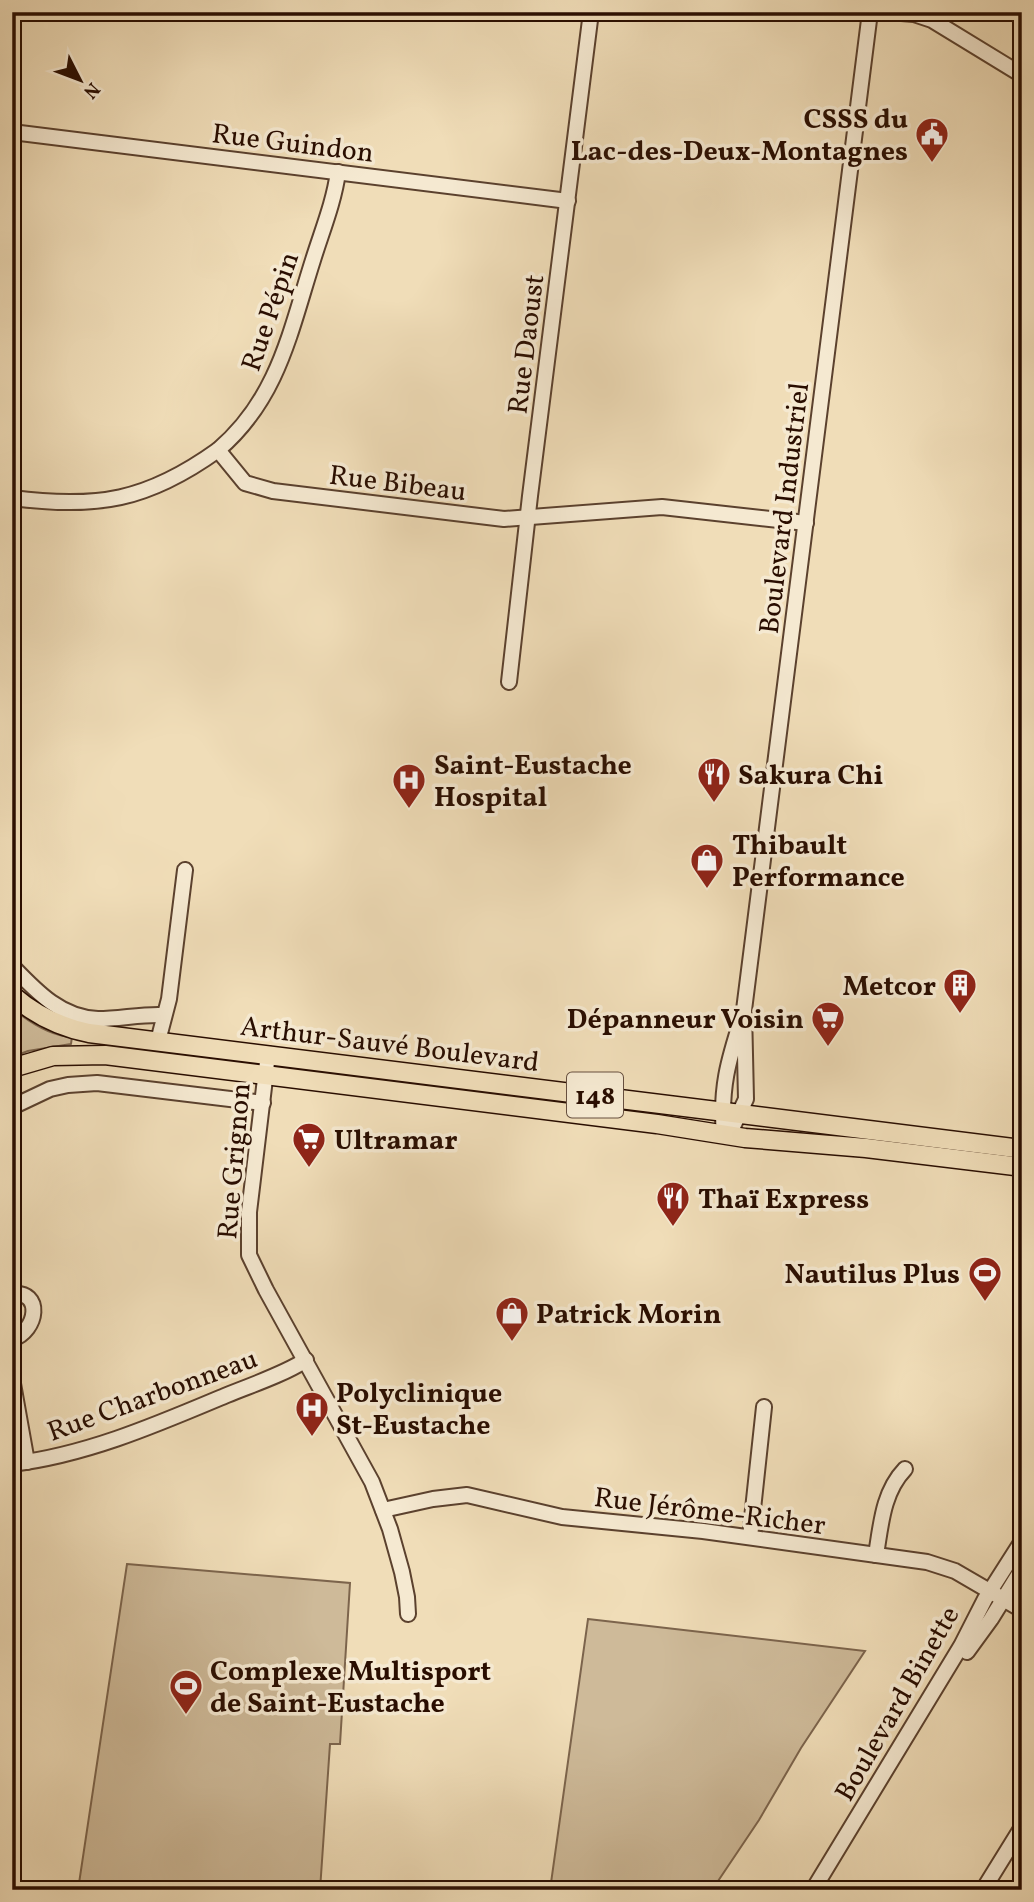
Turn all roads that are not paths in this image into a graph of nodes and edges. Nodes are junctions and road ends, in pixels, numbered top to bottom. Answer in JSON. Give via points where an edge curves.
{"nodes":[{"id":1,"x":591,"y":12,"type":"edge"},
{"id":2,"x":870,"y":12,"type":"edge"},
{"id":3,"x":889,"y":12,"type":"edge"},
{"id":4,"x":1022,"y":75,"type":"edge"},
{"id":5,"x":12,"y":132,"type":"edge"},
{"id":6,"x":338,"y":172,"type":"junction"},
{"id":7,"x":568,"y":201,"type":"junction"},
{"id":8,"x":218,"y":450,"type":"junction"},
{"id":9,"x":12,"y":498,"type":"edge"},
{"id":10,"x":528,"y":517,"type":"junction"},
{"id":11,"x":806,"y":523,"type":"junction"},
{"id":12,"x":509,"y":681,"type":"dead end"},
{"id":13,"x":185,"y":870,"type":"dead end"},
{"id":14,"x":12,"y":966,"type":"edge"},
{"id":15,"x":12,"y":995,"type":"edge"},
{"id":16,"x":744,"y":1010,"type":"junction"},
{"id":17,"x":163,"y":1015,"type":"junction"},
{"id":18,"x":158,"y":1041,"type":"junction"},
{"id":19,"x":268,"y":1054,"type":"junction"},
{"id":20,"x":12,"y":1068,"type":"edge"},
{"id":21,"x":265,"y":1076,"type":"junction"},
{"id":22,"x":262,"y":1103,"type":"junction"},
{"id":23,"x":12,"y":1107,"type":"edge"},
{"id":24,"x":722,"y":1111,"type":"junction"},
{"id":25,"x":741,"y":1113,"type":"junction"},
{"id":26,"x":727,"y":1135,"type":"junction"},
{"id":27,"x":1022,"y":1149,"type":"edge"},
{"id":28,"x":1022,"y":1167,"type":"edge"},
{"id":29,"x":12,"y":1294,"type":"edge"},
{"id":30,"x":12,"y":1339,"type":"edge"},
{"id":31,"x":306,"y":1360,"type":"junction"},
{"id":32,"x":12,"y":1378,"type":"edge"},
{"id":33,"x":764,"y":1408,"type":"dead end"},
{"id":34,"x":20,"y":1463,"type":"edge"},
{"id":35,"x":905,"y":1469,"type":"dead end"},
{"id":36,"x":383,"y":1510,"type":"junction"},
{"id":37,"x":750,"y":1537,"type":"junction"},
{"id":38,"x":1022,"y":1541,"type":"edge"},
{"id":39,"x":876,"y":1555,"type":"junction"},
{"id":40,"x":1022,"y":1569,"type":"edge"},
{"id":41,"x":991,"y":1590,"type":"junction"},
{"id":42,"x":1004,"y":1599,"type":"junction"},
{"id":43,"x":1022,"y":1609,"type":"edge"},
{"id":44,"x":408,"y":1614,"type":"dead end"},
{"id":45,"x":1022,"y":1827,"type":"edge"},
{"id":46,"x":813,"y":1890,"type":"edge"},
{"id":47,"x":821,"y":1890,"type":"edge"},
{"id":48,"x":984,"y":1890,"type":"edge"}],
"edges":[{"from":1,"to":7,"type":"street","name":"Rue Daoust"},
{"from":2,"to":11,"type":"street","name":"Boulevard Industriel"},
{"from":3,"to":4,"type":"street","via":[[932,20]]},
{"from":5,"to":6,"type":"street","name":"Rue Guindon"},
{"from":6,"to":7,"type":"street","name":"Rue Guindon"},
{"from":6,"to":8,"type":"street","name":"Rue Pépin","via":[[275,374],[258,406]]},
{"from":7,"to":10,"type":"street","name":"Rue Daoust"},
{"from":8,"to":9,"type":"street","via":[[167,482],[123,498],[72,504]]},
{"from":8,"to":10,"type":"street","name":"Rue Bibeau","via":[[243,481],[259,489],[504,519]]},
{"from":10,"to":11,"type":"street","name":"Rue Bibeau","via":[[654,507]]},
{"from":10,"to":12,"type":"street","name":"Rue Daoust"},
{"from":11,"to":16,"type":"street","name":"Boulevard Industriel"},
{"from":13,"to":17,"type":"street","via":[[169,999]]},
{"from":14,"to":17,"type":"street","via":[[48,1001],[77,1016]]},
{"from":15,"to":18,"type":"main road","name":"Arthur-Sauvé Boulevard","number":"148","via":[[66,1028]]},
{"from":16,"to":24,"type":"street","name":"Boulevard Industriel","via":[[731,1052]]},
{"from":16,"to":25,"type":"street","name":"Boulevard Industriel","via":[[746,1094]]},
{"from":17,"to":18,"type":"street"},
{"from":18,"to":19,"type":"main road","name":"Arthur-Sauvé Boulevard","number":"148"},
{"from":19,"to":21,"type":"street","name":"Rue Grignon"},
{"from":19,"to":24,"type":"main road","name":"Arthur-Sauvé Boulevard","number":"148"},
{"from":20,"to":21,"type":"main road","name":"Arthur-Sauvé Boulevard","number":"148","via":[[53,1056],[84,1054]]},
{"from":21,"to":22,"type":"street","name":"Rue Grignon"},
{"from":21,"to":26,"type":"main road","name":"Arthur-Sauvé Boulevard","number":"148"},
{"from":22,"to":23,"type":"street","via":[[97,1083],[50,1089]]},
{"from":22,"to":31,"type":"street","name":"Rue Grignon","via":[[248,1250]]},
{"from":24,"to":25,"type":"main road","name":"Arthur-Sauvé Boulevard","number":"148"},
{"from":24,"to":26,"type":"street","name":"Boulevard Industriel"},
{"from":25,"to":26,"type":"street","name":"Boulevard Industriel"},
{"from":25,"to":27,"type":"main road","name":"Arthur-Sauvé Boulevard","number":"148"},
{"from":26,"to":28,"type":"main road","name":"Arthur-Sauvé Boulevard","number":"148"},
{"from":29,"to":30,"type":"street","via":[[27,1297],[33,1312],[28,1329]]},
{"from":31,"to":34,"type":"street","name":"Rue Charbonneau","via":[[146,1428],[82,1450]]},
{"from":31,"to":36,"type":"street","name":"Rue Grignon","via":[[363,1463]]},
{"from":32,"to":34,"type":"street"},
{"from":33,"to":37,"type":"street"},
{"from":35,"to":39,"type":"street","via":[[887,1498]]},
{"from":36,"to":37,"type":"street","name":"Rue Jérôme-Richer","via":[[467,1495],[562,1517]]},
{"from":36,"to":44,"type":"street","name":"Rue Grignon","via":[[404,1582]]},
{"from":37,"to":39,"type":"street","name":"Rue Jérôme-Richer"},
{"from":38,"to":41,"type":"street","name":"Boulevard Binette"},
{"from":39,"to":41,"type":"street","name":"Rue Jérôme-Richer","via":[[946,1567]]},
{"from":40,"to":42,"type":"street","name":"Boulevard Binette"},
{"from":41,"to":42,"type":"street","name":"Rue Jérôme-Richer"},
{"from":41,"to":46,"type":"street","name":"Boulevard Binette"},
{"from":42,"to":43,"type":"street","name":"Rue Jérôme-Richer"},
{"from":42,"to":47,"type":"street","name":"Boulevard Binette"},
{"from":45,"to":48,"type":"street"}]}
